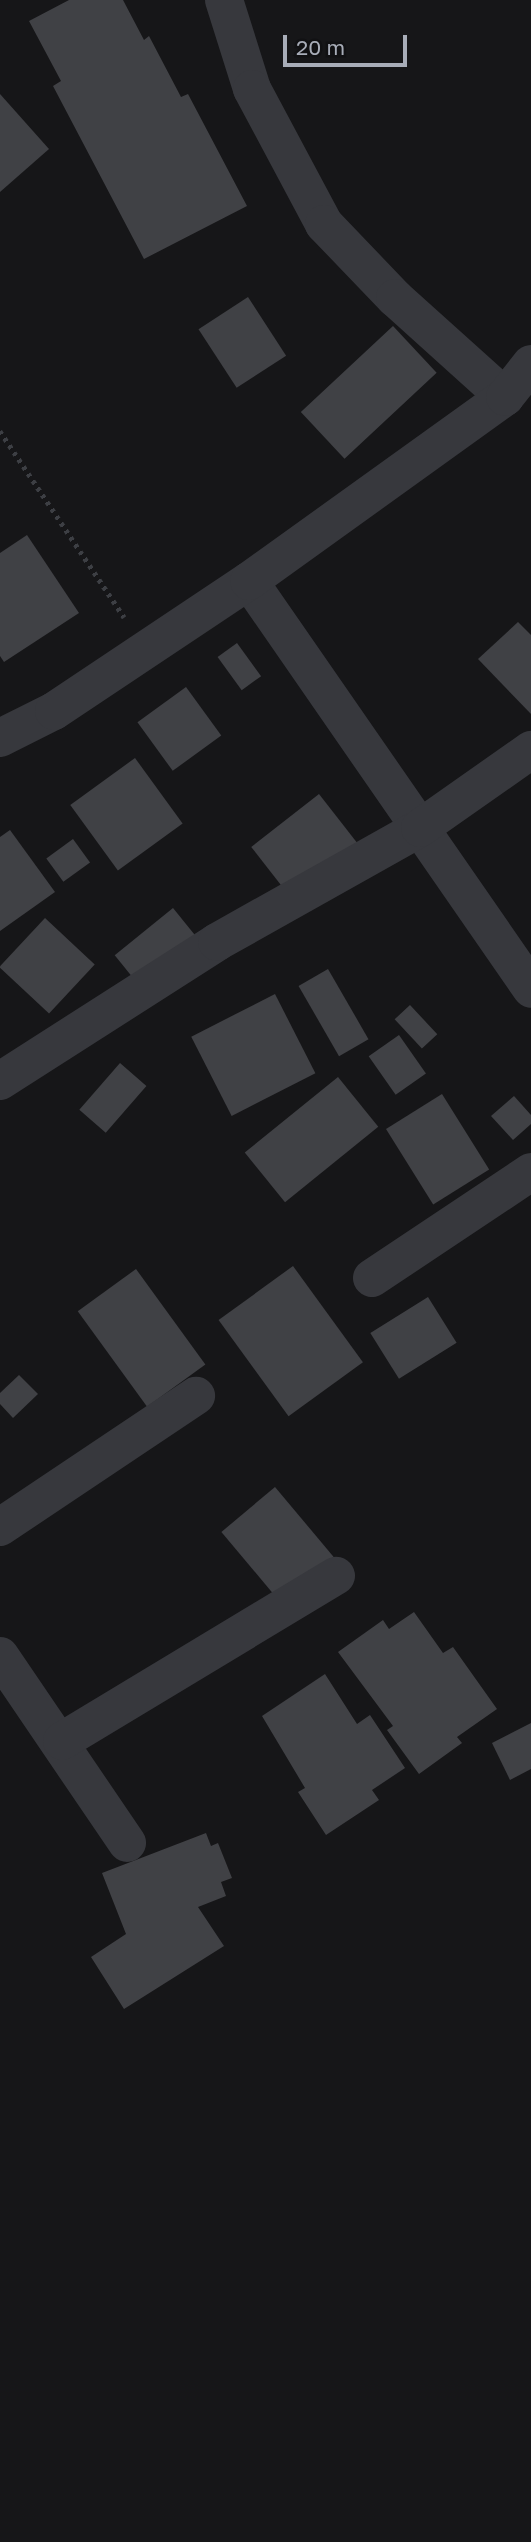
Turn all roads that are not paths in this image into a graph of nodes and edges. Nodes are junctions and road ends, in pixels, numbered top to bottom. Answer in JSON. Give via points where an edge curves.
{"nodes":[{"id":1,"x":224,"y":0,"type":"edge"},
{"id":2,"x":531,"y":364,"type":"edge"},
{"id":3,"x":505,"y":397,"type":"junction"},
{"id":4,"x":249,"y":581,"type":"junction"},
{"id":5,"x":0,"y":738,"type":"edge"},
{"id":6,"x":531,"y":750,"type":"edge"},
{"id":7,"x":420,"y":828,"type":"junction"},
{"id":8,"x":531,"y":989,"type":"edge"},
{"id":9,"x":0,"y":1081,"type":"edge"},
{"id":10,"x":531,"y":1172,"type":"edge"},
{"id":11,"x":372,"y":1278,"type":"dead end"},
{"id":12,"x":196,"y":1396,"type":"dead end"},
{"id":13,"x":0,"y":1527,"type":"edge"},
{"id":14,"x":336,"y":1576,"type":"dead end"},
{"id":15,"x":0,"y":1656,"type":"edge"},
{"id":16,"x":62,"y":1741,"type":"junction"},
{"id":17,"x":127,"y":1843,"type":"dead end"}],
"edges":[{"from":1,"to":3,"type":"street","via":[[252,89],[324,225],[395,298]]},
{"from":2,"to":3,"type":"street"},
{"from":3,"to":4,"type":"street"},
{"from":4,"to":5,"type":"street","via":[[54,711]]},
{"from":4,"to":7,"type":"street"},
{"from":6,"to":7,"type":"street"},
{"from":7,"to":8,"type":"street"},
{"from":7,"to":9,"type":"street","via":[[217,942]]},
{"from":10,"to":11,"type":"street"},
{"from":12,"to":13,"type":"street"},
{"from":14,"to":16,"type":"street"},
{"from":15,"to":16,"type":"street"},
{"from":16,"to":17,"type":"street"}]}
